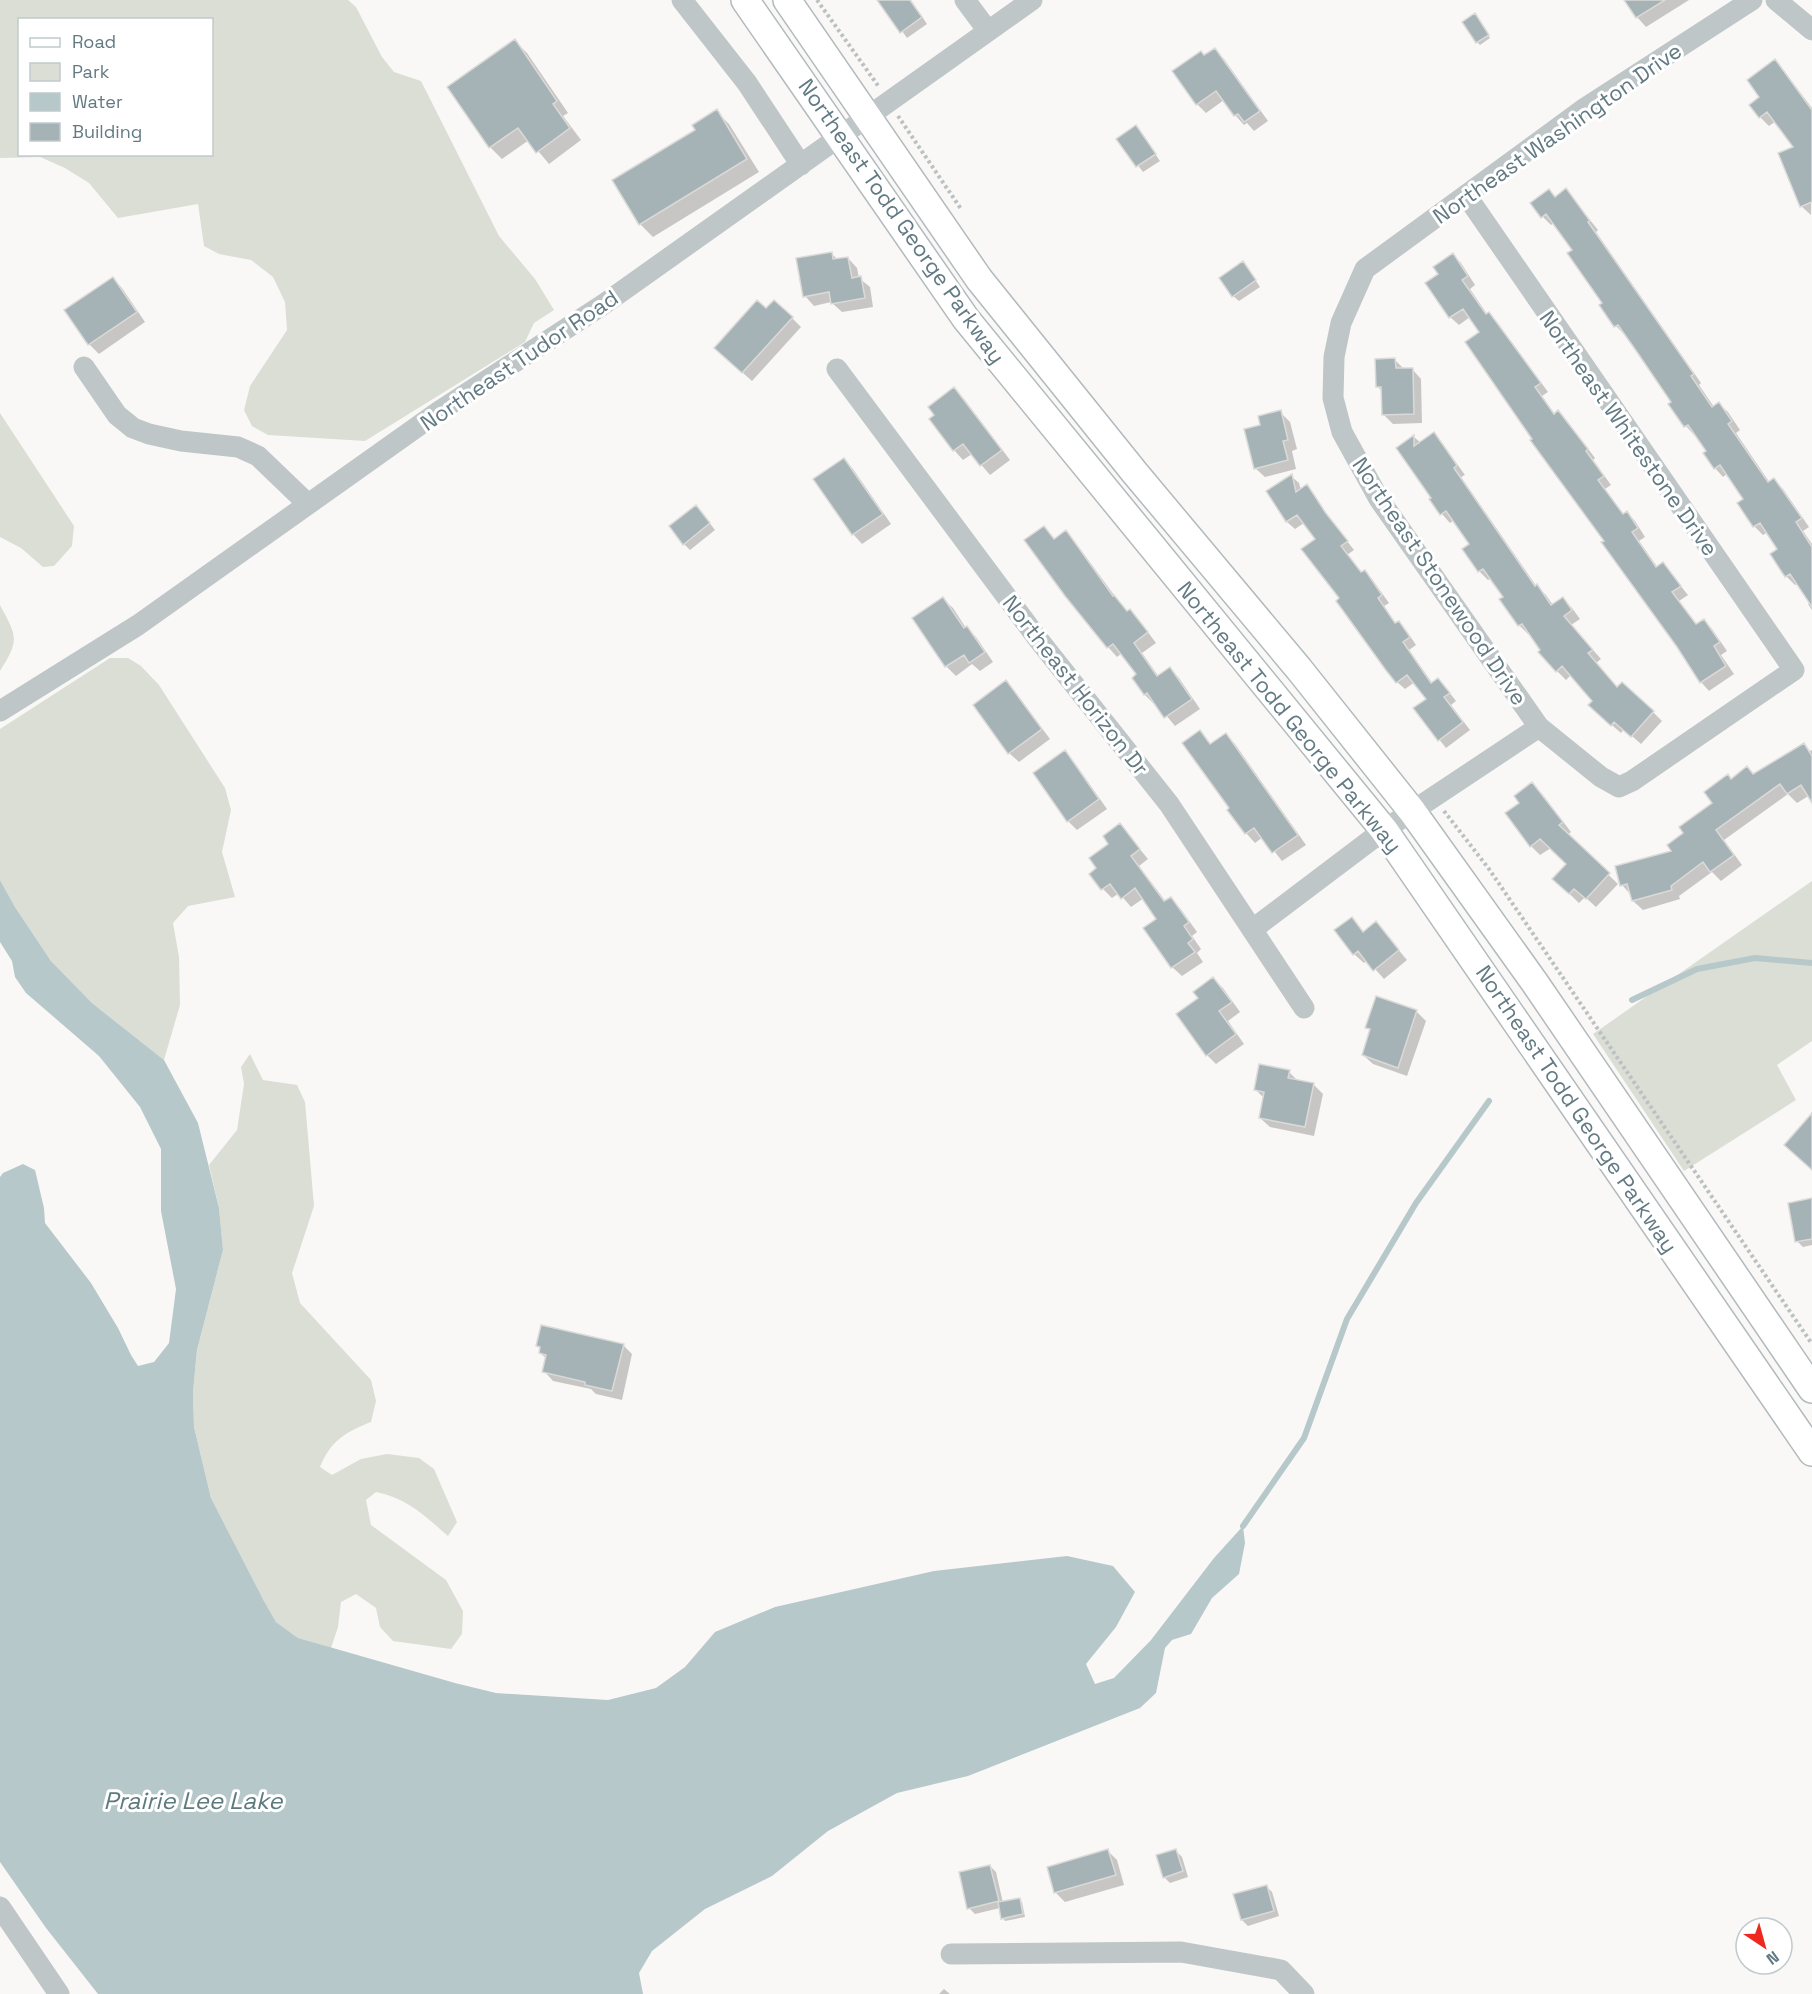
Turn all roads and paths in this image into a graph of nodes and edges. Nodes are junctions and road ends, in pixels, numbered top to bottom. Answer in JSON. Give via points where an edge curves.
{"nodes":[{"id":1,"x":682,"y":0,"type":"edge"},
{"id":2,"x":745,"y":0,"type":"edge"},
{"id":3,"x":787,"y":0,"type":"edge"},
{"id":4,"x":965,"y":0,"type":"edge"},
{"id":5,"x":1032,"y":0,"type":"edge"},
{"id":6,"x":1752,"y":0,"type":"edge"},
{"id":7,"x":1776,"y":0,"type":"edge"},
{"id":8,"x":1812,"y":30,"type":"edge"},
{"id":9,"x":988,"y":31,"type":"junction"},
{"id":10,"x":867,"y":118,"type":"junction"},
{"id":11,"x":841,"y":136,"type":"junction"},
{"id":12,"x":801,"y":165,"type":"junction"},
{"id":13,"x":1466,"y":195,"type":"junction"},
{"id":14,"x":1365,"y":269,"type":"joint"},
{"id":15,"x":84,"y":367,"type":"dead end"},
{"id":16,"x":837,"y":369,"type":"dead end"},
{"id":17,"x":308,"y":504,"type":"junction"},
{"id":18,"x":0,"y":711,"type":"edge"},
{"id":19,"x":1539,"y":727,"type":"junction"},
{"id":20,"x":1619,"y":787,"type":"joint"},
{"id":21,"x":1412,"y":811,"type":"junction"},
{"id":22,"x":1384,"y":830,"type":"junction"},
{"id":23,"x":1253,"y":929,"type":"junction"},
{"id":24,"x":1304,"y":1008,"type":"dead end"},
{"id":25,"x":1812,"y":1389,"type":"edge"},
{"id":26,"x":1812,"y":1452,"type":"edge"},
{"id":27,"x":0,"y":1907,"type":"edge"},
{"id":28,"x":951,"y":1954,"type":"dead end"},
{"id":29,"x":59,"y":1994,"type":"edge"},
{"id":30,"x":1304,"y":1994,"type":"edge"}],
"edges":[{"from":1,"to":12,"type":"street","via":[[747,83]]},
{"from":2,"to":11,"type":"main road","name":"Northeast Todd George Parkway"},
{"from":3,"to":10,"type":"main road","name":"Northeast Todd George Parkway"},
{"from":4,"to":9,"type":"street"},
{"from":5,"to":9,"type":"street","name":"Northeast Tudor Road"},
{"from":6,"to":13,"type":"street","name":"Northeast Washington Drive","via":[[1585,108]]},
{"from":7,"to":8,"type":"street"},
{"from":9,"to":10,"type":"street","name":"Northeast Tudor Road"},
{"from":10,"to":11,"type":"street","name":"Northeast Tudor Road"},
{"from":10,"to":21,"type":"main road","name":"Northeast Todd George Parkway","via":[[1014,325]]},
{"from":11,"to":12,"type":"street","name":"Northeast Tudor Road"},
{"from":11,"to":22,"type":"main road","name":"Northeast Todd George Parkway","via":[[966,319]]},
{"from":12,"to":17,"type":"street","name":"Northeast Tudor Road"},
{"from":13,"to":14,"type":"street","name":"Northeast Washington Drive"},
{"from":13,"to":20,"type":"street","name":"Northeast Whitestone Drive","via":[[1794,670]]},
{"from":14,"to":19,"type":"street","name":"Northeast Stonewood Drive","via":[[1341,323],[1334,357],[1333,398],[1342,432],[1379,499]]},
{"from":15,"to":17,"type":"street","via":[[117,416],[133,428],[181,441],[238,447],[258,456]]},
{"from":16,"to":23,"type":"street","name":"Northeast Horizon Dr","via":[[1038,639],[1169,804]]},
{"from":17,"to":18,"type":"street","name":"Northeast Tudor Road","via":[[138,625]]},
{"from":19,"to":20,"type":"street","name":"Northeast Stonewood Drive"},
{"from":19,"to":21,"type":"street"},
{"from":21,"to":22,"type":"street"},
{"from":21,"to":25,"type":"main road","name":"Northeast Todd George Parkway","via":[[1535,983]]},
{"from":22,"to":23,"type":"street"},
{"from":22,"to":26,"type":"main road","name":"Northeast Todd George Parkway"},
{"from":23,"to":24,"type":"street","name":"Northeast Horizon Dr"},
{"from":27,"to":29,"type":"street"},
{"from":28,"to":30,"type":"street","via":[[1181,1952],[1281,1970]]}]}
